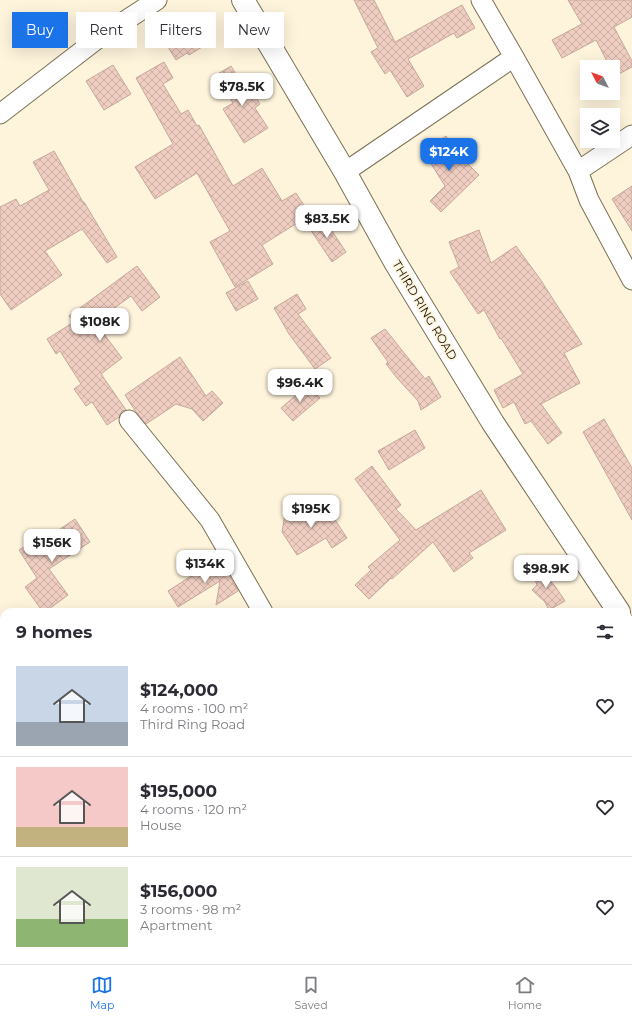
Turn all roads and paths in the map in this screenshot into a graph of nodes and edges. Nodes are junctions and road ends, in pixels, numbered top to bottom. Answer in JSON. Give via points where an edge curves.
{"nodes":[{"id":1,"x":157,"y":0,"type":"edge"},
{"id":2,"x":243,"y":0,"type":"edge"},
{"id":3,"x":481,"y":0,"type":"edge"},
{"id":4,"x":514,"y":57,"type":"junction"},
{"id":5,"x":0,"y":114,"type":"edge"},
{"id":6,"x":632,"y":135,"type":"edge"},
{"id":7,"x":345,"y":172,"type":"junction"},
{"id":8,"x":578,"y":172,"type":"junction"},
{"id":9,"x":632,"y":280,"type":"edge"},
{"id":10,"x":129,"y":420,"type":"dead end"},
{"id":11,"x":261,"y":608,"type":"edge"},
{"id":12,"x":616,"y":608,"type":"edge"}],
"edges":[{"from":1,"to":5,"type":"street","via":[[100,37]]},
{"from":2,"to":7,"type":"street","name":"THIRD RING ROAD"},
{"from":3,"to":4,"type":"street"},
{"from":4,"to":7,"type":"street"},
{"from":4,"to":8,"type":"street"},
{"from":6,"to":8,"type":"street"},
{"from":7,"to":12,"type":"street","name":"THIRD RING ROAD","via":[[395,262],[493,423]]},
{"from":8,"to":9,"type":"street","via":[[589,200]]},
{"from":10,"to":11,"type":"street","via":[[210,520]]}]}
